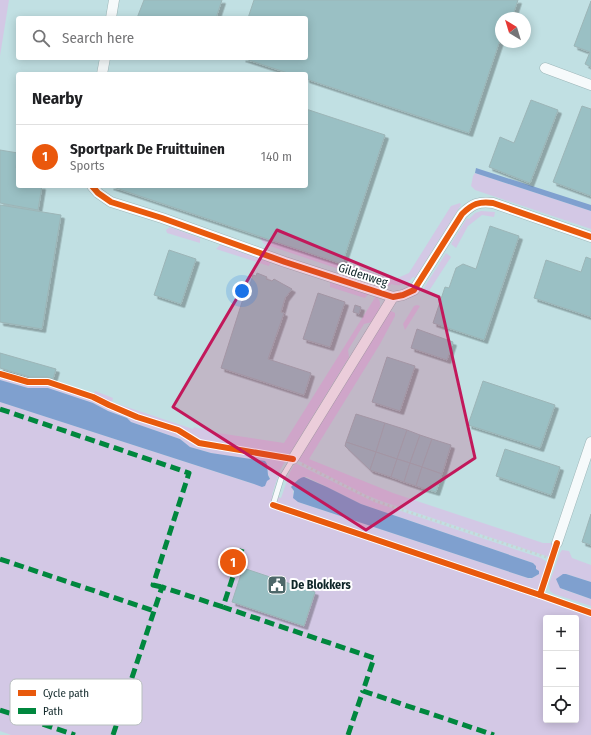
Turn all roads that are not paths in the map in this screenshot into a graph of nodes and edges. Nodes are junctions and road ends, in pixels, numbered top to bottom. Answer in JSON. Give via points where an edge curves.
{"nodes":[{"id":1,"x":114,"y":0,"type":"edge"},
{"id":2,"x":111,"y":16,"type":"edge"},
{"id":3,"x":105,"y":60,"type":"edge"},
{"id":4,"x":545,"y":68,"type":"dead end"},
{"id":5,"x":102,"y":72,"type":"edge"},
{"id":6,"x":591,"y":85,"type":"edge"},
{"id":7,"x":94,"y":188,"type":"edge"},
{"id":8,"x":591,"y":237,"type":"edge"},
{"id":9,"x":393,"y":297,"type":"junction"},
{"id":10,"x":591,"y":442,"type":"edge"},
{"id":11,"x":293,"y":459,"type":"joint"},
{"id":12,"x":273,"y":505,"type":"dead end"},
{"id":13,"x":557,"y":543,"type":"road end"}],
"edges":[{"from":1,"to":2,"type":"street"},
{"from":3,"to":5,"type":"street"},
{"from":4,"to":6,"type":"street"},
{"from":7,"to":9,"type":"street","name":"Gildenweg","via":[[111,202]]},
{"from":8,"to":9,"type":"street","name":"Gildenweg","via":[[493,203],[478,202],[462,214],[414,290]]},
{"from":9,"to":11,"type":"street","name":"Gildenweg"},
{"from":10,"to":13,"type":"street"},
{"from":11,"to":12,"type":"lane","name":"Gildenweg","via":[[281,479]]}]}
